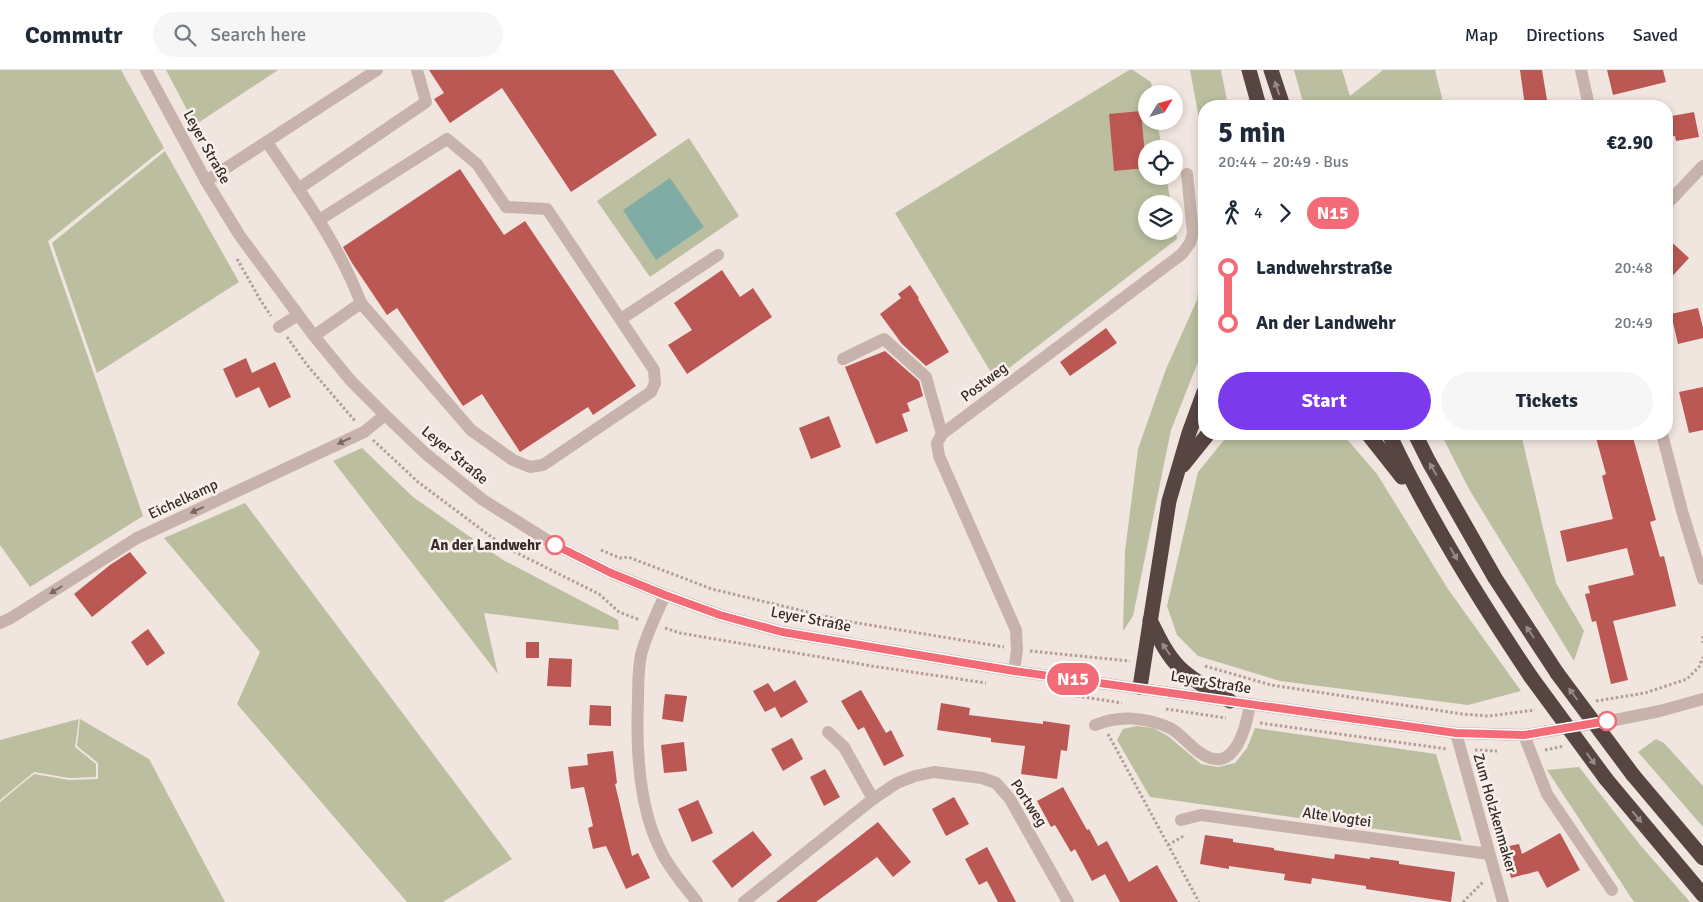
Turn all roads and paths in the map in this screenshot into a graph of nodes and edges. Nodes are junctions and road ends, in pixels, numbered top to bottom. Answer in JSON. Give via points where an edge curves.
{"nodes":[{"id":1,"x":146,"y":70,"type":"edge"},
{"id":2,"x":377,"y":70,"type":"edge"},
{"id":3,"x":417,"y":70,"type":"edge"},
{"id":4,"x":1247,"y":70,"type":"edge"},
{"id":5,"x":1271,"y":70,"type":"edge"},
{"id":6,"x":1581,"y":70,"type":"edge"},
{"id":7,"x":1249,"y":100,"type":"edge"},
{"id":8,"x":1257,"y":100,"type":"edge"},
{"id":9,"x":1281,"y":100,"type":"edge"},
{"id":10,"x":1588,"y":100,"type":"edge"},
{"id":11,"x":267,"y":142,"type":"junction"},
{"id":12,"x":1703,"y":166,"type":"edge"},
{"id":13,"x":1187,"y":174,"type":"dead end"},
{"id":14,"x":206,"y":182,"type":"junction"},
{"id":15,"x":298,"y":189,"type":"junction"},
{"id":16,"x":1673,"y":198,"type":"edge"},
{"id":17,"x":320,"y":220,"type":"junction"},
{"id":18,"x":718,"y":256,"type":"dead end"},
{"id":19,"x":362,"y":303,"type":"junction"},
{"id":20,"x":298,"y":315,"type":"junction"},
{"id":21,"x":621,"y":319,"type":"junction"},
{"id":22,"x":279,"y":327,"type":"dead end"},
{"id":23,"x":314,"y":336,"type":"junction"},
{"id":24,"x":843,"y":359,"type":"dead end"},
{"id":25,"x":1198,"y":408,"type":"edge"},
{"id":26,"x":385,"y":415,"type":"junction"},
{"id":27,"x":942,"y":434,"type":"junction"},
{"id":28,"x":1203,"y":440,"type":"edge"},
{"id":29,"x":1373,"y":440,"type":"edge"},
{"id":30,"x":1392,"y":440,"type":"edge"},
{"id":31,"x":1418,"y":440,"type":"edge"},
{"id":32,"x":1664,"y":440,"type":"edge"},
{"id":33,"x":1179,"y":470,"type":"junction"},
{"id":34,"x":1429,"y":512,"type":"junction"},
{"id":35,"x":596,"y":547,"type":"dead end"},
{"id":36,"x":1703,"y":579,"type":"edge"},
{"id":37,"x":665,"y":595,"type":"junction"},
{"id":38,"x":1150,"y":620,"type":"junction"},
{"id":39,"x":0,"y":623,"type":"edge"},
{"id":40,"x":1703,"y":636,"type":"edge"},
{"id":41,"x":1703,"y":643,"type":"edge"},
{"id":42,"x":1017,"y":650,"type":"junction"},
{"id":43,"x":1703,"y":657,"type":"edge"},
{"id":44,"x":1144,"y":662,"type":"junction"},
{"id":45,"x":1178,"y":666,"type":"junction"},
{"id":46,"x":1014,"y":671,"type":"junction"},
{"id":47,"x":1140,"y":687,"type":"junction"},
{"id":48,"x":1703,"y":699,"type":"edge"},
{"id":49,"x":1230,"y":701,"type":"junction"},
{"id":50,"x":1587,"y":702,"type":"dead end"},
{"id":51,"x":1250,"y":704,"type":"junction"},
{"id":52,"x":1538,"y":709,"type":"dead end"},
{"id":53,"x":1098,"y":723,"type":"joint"},
{"id":54,"x":828,"y":732,"type":"dead end"},
{"id":55,"x":1456,"y":733,"type":"junction"},
{"id":56,"x":1524,"y":735,"type":"junction"},
{"id":57,"x":873,"y":799,"type":"junction"},
{"id":58,"x":1181,"y":820,"type":"dead end"},
{"id":59,"x":1489,"y":854,"type":"junction"},
{"id":60,"x":1703,"y":858,"type":"edge"},
{"id":61,"x":1494,"y":870,"type":"junction"},
{"id":62,"x":1612,"y":890,"type":"dead end"},
{"id":63,"x":1703,"y":895,"type":"edge"},
{"id":64,"x":697,"y":902,"type":"edge"},
{"id":65,"x":744,"y":902,"type":"edge"},
{"id":66,"x":1068,"y":902,"type":"edge"},
{"id":67,"x":1200,"y":902,"type":"edge"},
{"id":68,"x":1463,"y":902,"type":"edge"},
{"id":69,"x":1503,"y":902,"type":"edge"}],
"edges":[{"from":1,"to":14,"type":"street","name":"Leyer Straße"},
{"from":2,"to":11,"type":"street"},
{"from":3,"to":15,"type":"street","via":[[426,102]]},
{"from":4,"to":7,"type":"highway"},
{"from":4,"to":8,"type":"highway"},
{"from":9,"to":5,"type":"highway","one_way":true},
{"from":6,"to":10,"type":"street"},
{"from":11,"to":14,"type":"street"},
{"from":11,"to":15,"type":"street"},
{"from":12,"to":16,"type":"street"},
{"from":13,"to":27,"type":"street","name":"Postweg","via":[[1193,233],[1182,254]]},
{"from":14,"to":20,"type":"street","name":"Leyer Straße","via":[[240,236]]},
{"from":15,"to":17,"type":"street"},
{"from":17,"to":19,"type":"street"},
{"from":17,"to":21,"type":"street","via":[[447,140],[476,164],[506,207],[547,209]]},
{"from":18,"to":21,"type":"street"},
{"from":19,"to":21,"type":"street","via":[[471,430],[513,460],[530,467],[544,465],[556,458],[651,392],[655,383],[654,370]]},
{"from":19,"to":23,"type":"street"},
{"from":20,"to":22,"type":"street"},
{"from":20,"to":23,"type":"street","name":"Leyer Straße"},
{"from":23,"to":26,"type":"street","name":"Leyer Straße"},
{"from":24,"to":27,"type":"street","via":[[884,339],[926,377]]},
{"from":25,"to":33,"type":"highway"},
{"from":26,"to":37,"type":"street","name":"Leyer Straße","via":[[426,454],[483,500],[555,545]]},
{"from":26,"to":39,"type":"street","name":"Eichelkamp","one_way":true,"via":[[364,432],[137,538]]},
{"from":27,"to":42,"type":"street","via":[[938,443],[939,456],[1016,630]]},
{"from":28,"to":33,"type":"highway"},
{"from":29,"to":34,"type":"highway"},
{"from":30,"to":34,"type":"highway"},
{"from":60,"to":31,"type":"highway","one_way":true,"bridge":true,"via":[[1634,775],[1558,673],[1494,578]]},
{"from":32,"to":36,"type":"street"},
{"from":33,"to":38,"type":"highway","via":[[1169,501]]},
{"from":34,"to":63,"type":"highway","one_way":true,"bridge":true,"via":[[1483,606],[1531,677],[1606,779]]},
{"from":35,"to":42,"type":"path","via":[[712,589],[846,621]]},
{"from":37,"to":46,"type":"street","name":"Leyer Straße","via":[[782,632]]},
{"from":37,"to":64,"type":"street","via":[[641,656],[637,727],[643,795],[662,852]]},
{"from":38,"to":44,"type":"highway"},
{"from":45,"to":38,"type":"highway","one_way":true},
{"from":40,"to":41,"type":"path"},
{"from":42,"to":44,"type":"path"},
{"from":42,"to":46,"type":"street"},
{"from":43,"to":50,"type":"path","via":[[1699,667],[1687,679],[1646,693]]},
{"from":44,"to":47,"type":"highway"},
{"from":45,"to":49,"type":"highway"},
{"from":45,"to":52,"type":"path","via":[[1192,662],[1271,686],[1462,714],[1489,716]]},
{"from":46,"to":47,"type":"street","name":"Leyer Straße"},
{"from":47,"to":49,"type":"street","name":"Leyer Straße"},
{"from":48,"to":56,"type":"street","name":"Leyer Straße","via":[[1660,711]]},
{"from":49,"to":51,"type":"street","name":"Leyer Straße"},
{"from":51,"to":53,"type":"street","via":[[1240,742],[1234,752],[1224,758],[1213,759],[1201,754],[1171,729],[1154,722],[1116,718]]},
{"from":51,"to":55,"type":"street","name":"Leyer Straße"},
{"from":53,"to":67,"type":"path"},
{"from":54,"to":57,"type":"street","via":[[844,747]]},
{"from":55,"to":56,"type":"street","name":"Leyer Straße"},
{"from":55,"to":59,"type":"street","name":"Zum Holzkenmaker"},
{"from":56,"to":62,"type":"street","via":[[1547,794]]},
{"from":57,"to":65,"type":"street","name":"Portweg"},
{"from":57,"to":66,"type":"street","name":"Portweg","via":[[896,783],[934,772],[996,783],[1010,799]]},
{"from":58,"to":59,"type":"street","name":"Alte Vogtei","via":[[1201,814]]},
{"from":59,"to":61,"type":"street","name":"Zum Holzkenmaker"},
{"from":61,"to":68,"type":"path"},
{"from":61,"to":69,"type":"street","name":"Zum Holzkenmaker"}]}
